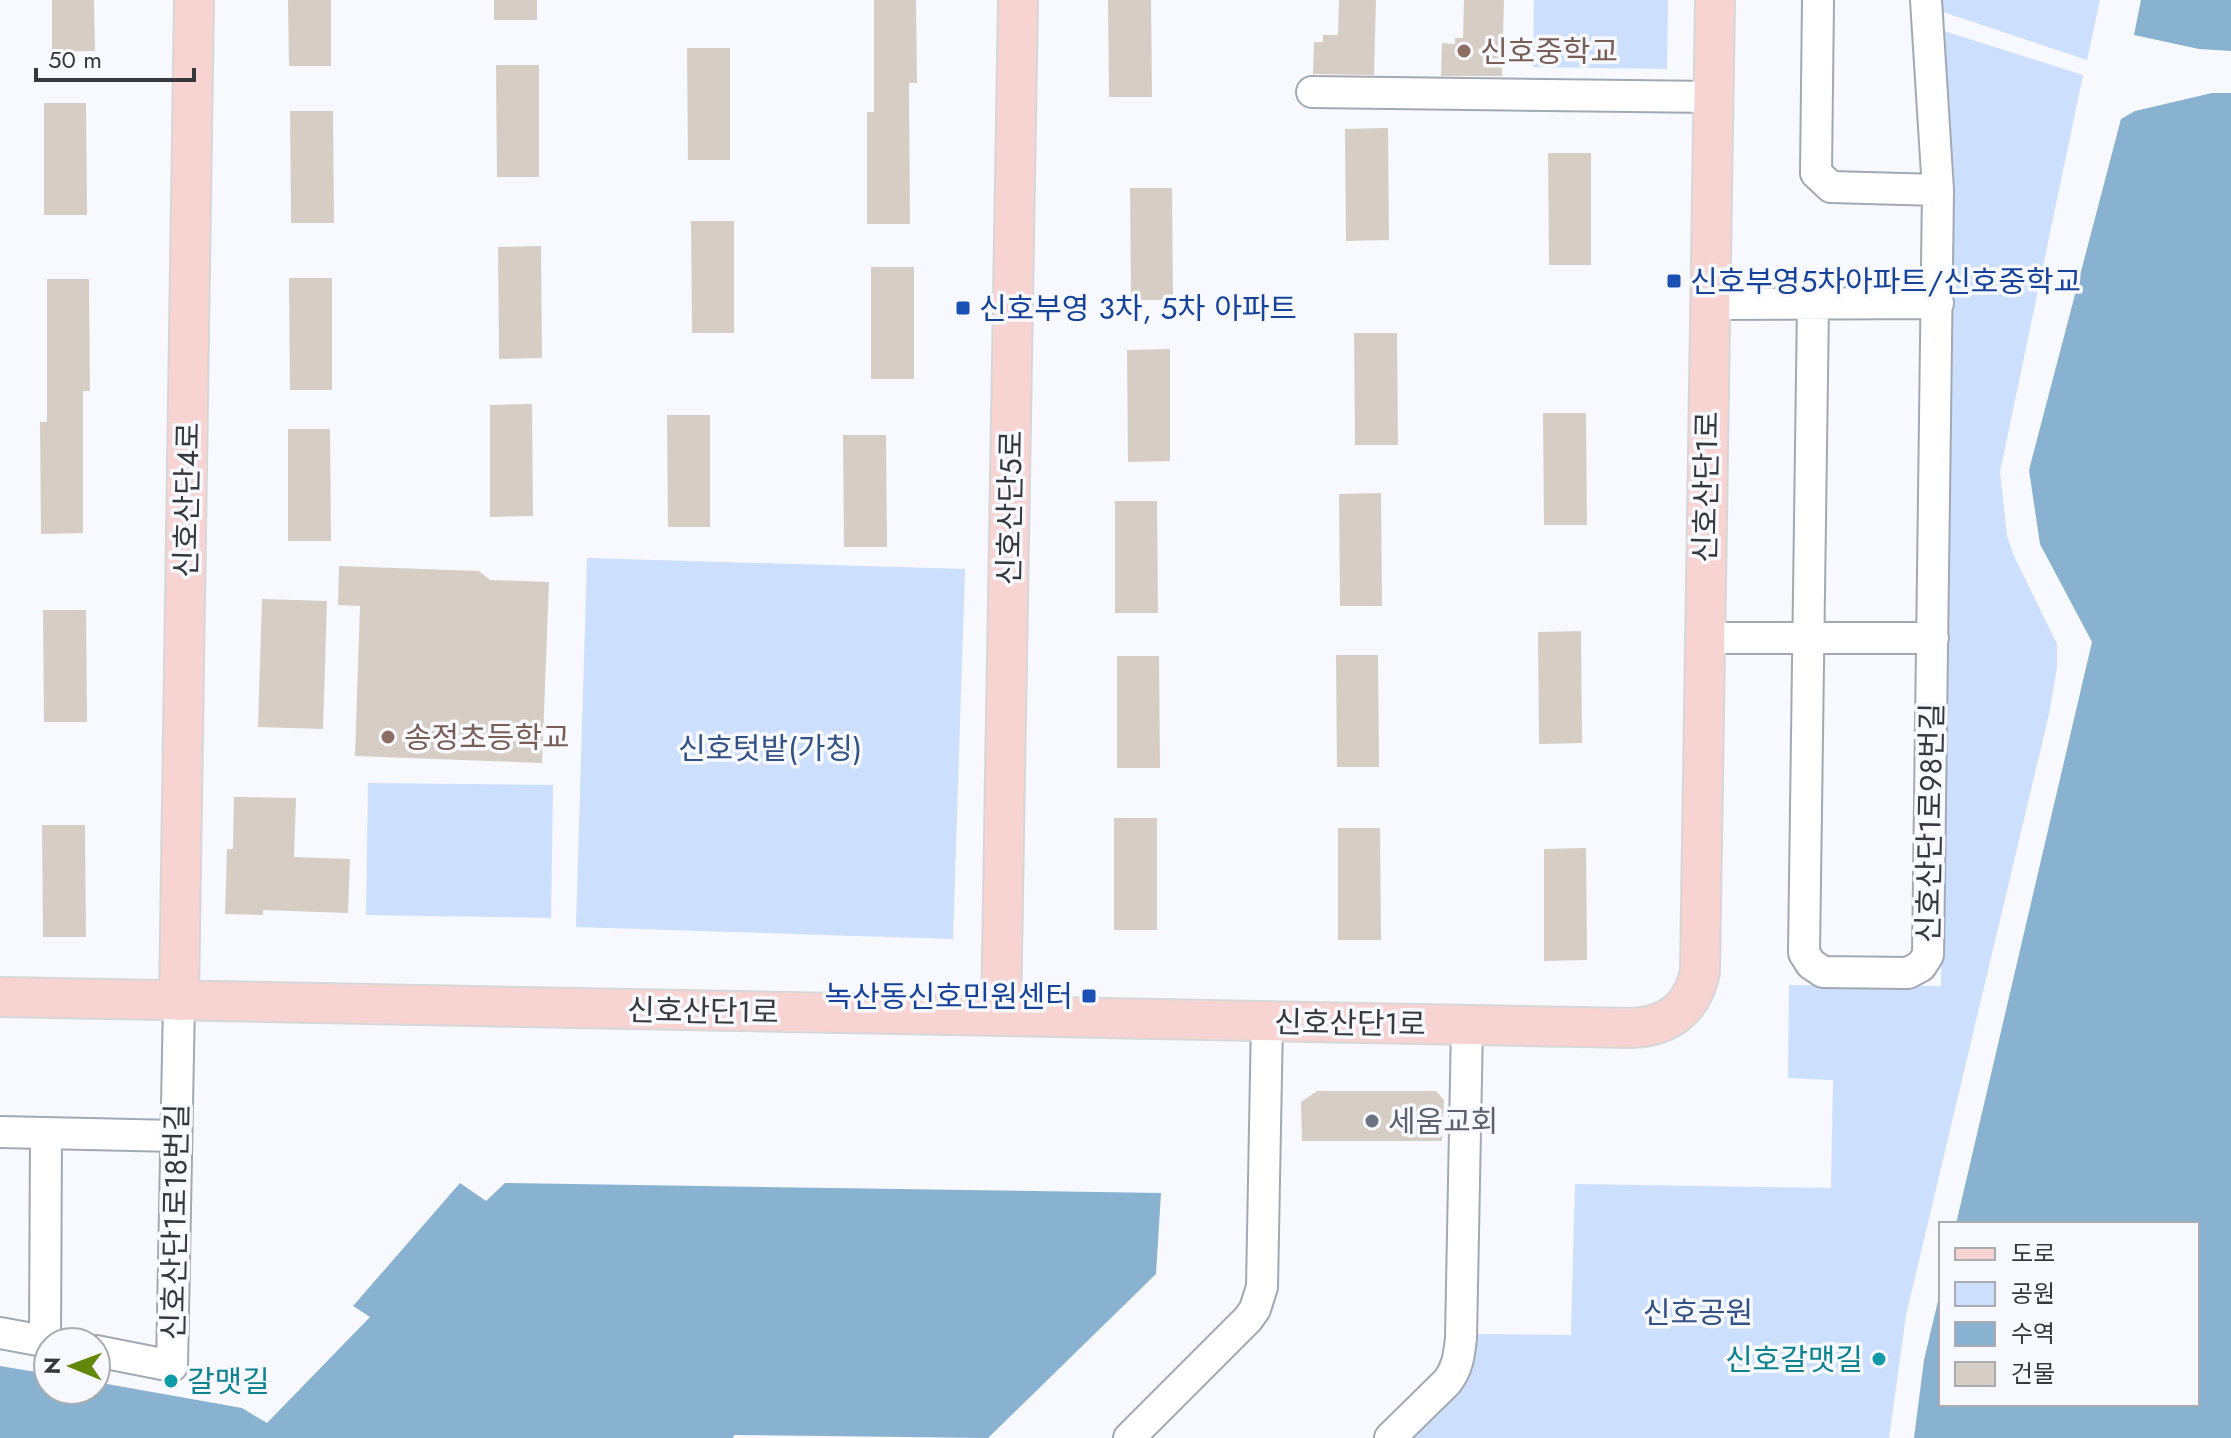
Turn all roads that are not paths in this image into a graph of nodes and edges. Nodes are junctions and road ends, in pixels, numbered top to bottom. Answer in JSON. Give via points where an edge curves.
{"nodes":[{"id":1,"x":194,"y":0,"type":"edge"},
{"id":2,"x":1018,"y":0,"type":"edge"},
{"id":3,"x":1715,"y":0,"type":"edge"},
{"id":4,"x":1818,"y":0,"type":"edge"},
{"id":5,"x":1926,"y":0,"type":"edge"},
{"id":6,"x":1312,"y":92,"type":"dead end"},
{"id":7,"x":1713,"y":97,"type":"junction"},
{"id":8,"x":1938,"y":190,"type":"junction"},
{"id":9,"x":1938,"y":303,"type":"junction"},
{"id":10,"x":1709,"y":304,"type":"junction"},
{"id":11,"x":1813,"y":304,"type":"junction"},
{"id":12,"x":1703,"y":638,"type":"junction"},
{"id":13,"x":1809,"y":638,"type":"junction"},
{"id":14,"x":1933,"y":638,"type":"junction"},
{"id":15,"x":0,"y":997,"type":"edge"},
{"id":16,"x":179,"y":1001,"type":"junction"},
{"id":17,"x":1001,"y":1016,"type":"junction"},
{"id":18,"x":1267,"y":1021,"type":"junction"},
{"id":19,"x":1467,"y":1025,"type":"junction"},
{"id":20,"x":0,"y":1132,"type":"edge"},
{"id":21,"x":46,"y":1133,"type":"junction"},
{"id":22,"x":176,"y":1136,"type":"junction"},
{"id":23,"x":47,"y":1326,"type":"edge"},
{"id":24,"x":0,"y":1333,"type":"edge"},
{"id":25,"x":32,"y":1339,"type":"edge"},
{"id":26,"x":112,"y":1354,"type":"edge"},
{"id":27,"x":1129,"y":1438,"type":"edge"},
{"id":28,"x":1390,"y":1438,"type":"edge"}],
"edges":[{"from":1,"to":16,"type":"main road","name":"신호산단4로"},
{"from":2,"to":17,"type":"main road","name":"신호산단5로"},
{"from":3,"to":7,"type":"main road","name":"신호산단1로"},
{"from":4,"to":8,"type":"street","via":[[1816,173],[1831,187]]},
{"from":5,"to":8,"type":"street","name":"신호산단1로98번길"},
{"from":6,"to":7,"type":"street"},
{"from":7,"to":10,"type":"main road","name":"신호산단1로"},
{"from":8,"to":9,"type":"street","name":"신호산단1로98번길"},
{"from":9,"to":11,"type":"street"},
{"from":9,"to":14,"type":"street","name":"신호산단1로98번길"},
{"from":10,"to":11,"type":"street"},
{"from":10,"to":12,"type":"main road","name":"신호산단1로"},
{"from":11,"to":13,"type":"street","name":"신호산단1로98번길"},
{"from":12,"to":13,"type":"street"},
{"from":12,"to":19,"type":"main road","name":"신호산단1로","via":[[1700,972],[1689,1001],[1677,1015],[1642,1027]]},
{"from":13,"to":14,"type":"street"},
{"from":13,"to":14,"type":"street","name":"신호산단1로98번길","via":[[1804,953],[1823,972],[1894,973],[1915,971],[1928,955]]},
{"from":15,"to":16,"type":"main road","name":"신호산단1로"},
{"from":16,"to":17,"type":"main road","name":"신호산단1로"},
{"from":16,"to":22,"type":"street","name":"신호산단1로18번길"},
{"from":17,"to":18,"type":"main road","name":"신호산단1로"},
{"from":18,"to":19,"type":"main road","name":"신호산단1로"},
{"from":18,"to":27,"type":"street","via":[[1259,1300],[1241,1327]]},
{"from":19,"to":28,"type":"street","via":[[1458,1361],[1447,1382]]},
{"from":20,"to":21,"type":"street"},
{"from":21,"to":22,"type":"street"},
{"from":21,"to":23,"type":"street"},
{"from":22,"to":26,"type":"street","name":"신호산단1로18번길","via":[[172,1366]]},
{"from":24,"to":25,"type":"street"}]}
